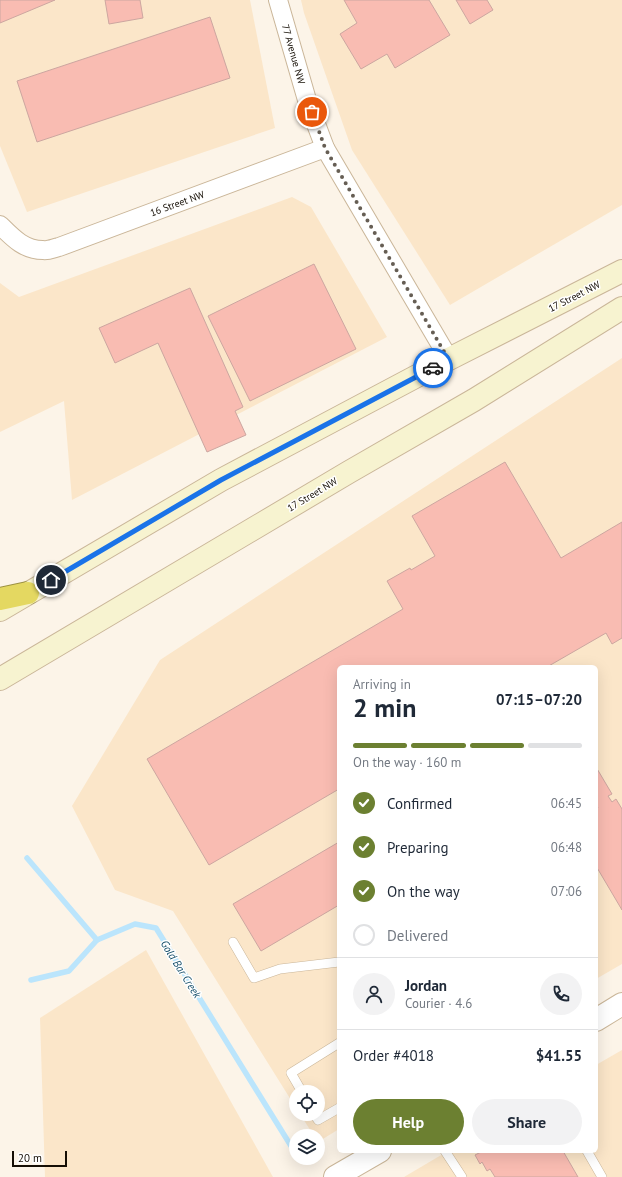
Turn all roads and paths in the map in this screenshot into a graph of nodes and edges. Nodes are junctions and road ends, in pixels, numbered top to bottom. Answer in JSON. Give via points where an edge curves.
{"nodes":[{"id":1,"x":278,"y":0,"type":"edge"},
{"id":2,"x":325,"y":148,"type":"junction"},
{"id":3,"x":0,"y":225,"type":"edge"},
{"id":4,"x":622,"y":271,"type":"edge"},
{"id":5,"x":622,"y":308,"type":"edge"},
{"id":6,"x":449,"y":360,"type":"junction"},
{"id":7,"x":28,"y":593,"type":"junction"},
{"id":8,"x":0,"y":599,"type":"edge"},
{"id":9,"x":0,"y":610,"type":"edge"},
{"id":10,"x":0,"y":678,"type":"edge"},
{"id":11,"x":232,"y":942,"type":"dead end"},
{"id":12,"x":337,"y":962,"type":"edge"},
{"id":13,"x":622,"y":1004,"type":"edge"},
{"id":14,"x":598,"y":1019,"type":"edge"},
{"id":15,"x":337,"y":1044,"type":"edge"},
{"id":16,"x":298,"y":1085,"type":"edge"},
{"id":17,"x":337,"y":1109,"type":"edge"},
{"id":18,"x":325,"y":1116,"type":"edge"},
{"id":19,"x":377,"y":1153,"type":"edge"},
{"id":20,"x":446,"y":1153,"type":"edge"},
{"id":21,"x":588,"y":1153,"type":"edge"},
{"id":22,"x":335,"y":1177,"type":"edge"},
{"id":23,"x":462,"y":1177,"type":"edge"},
{"id":24,"x":602,"y":1177,"type":"edge"}],
"edges":[{"from":1,"to":2,"type":"street","name":"77 Avenue NW","via":[[307,100]]},
{"from":2,"to":3,"type":"street","name":"16 Street NW","via":[[44,251],[17,242]]},
{"from":2,"to":6,"type":"street","name":"77 Avenue NW"},
{"from":4,"to":6,"type":"main road","name":"17 Street NW"},
{"from":5,"to":10,"type":"main road","name":"17 Street NW","via":[[474,400]]},
{"from":6,"to":7,"type":"main road","name":"17 Street NW","via":[[221,480]]},
{"from":7,"to":8,"type":"highway"},
{"from":7,"to":9,"type":"main road","name":"17 Street NW"},
{"from":11,"to":12,"type":"lane","via":[[254,978],[280,969]]},
{"from":13,"to":14,"type":"street"},
{"from":15,"to":16,"type":"lane","via":[[291,1073]]},
{"from":17,"to":18,"type":"lane"},
{"from":19,"to":22,"type":"street"},
{"from":20,"to":23,"type":"lane"},
{"from":21,"to":24,"type":"lane"}]}
